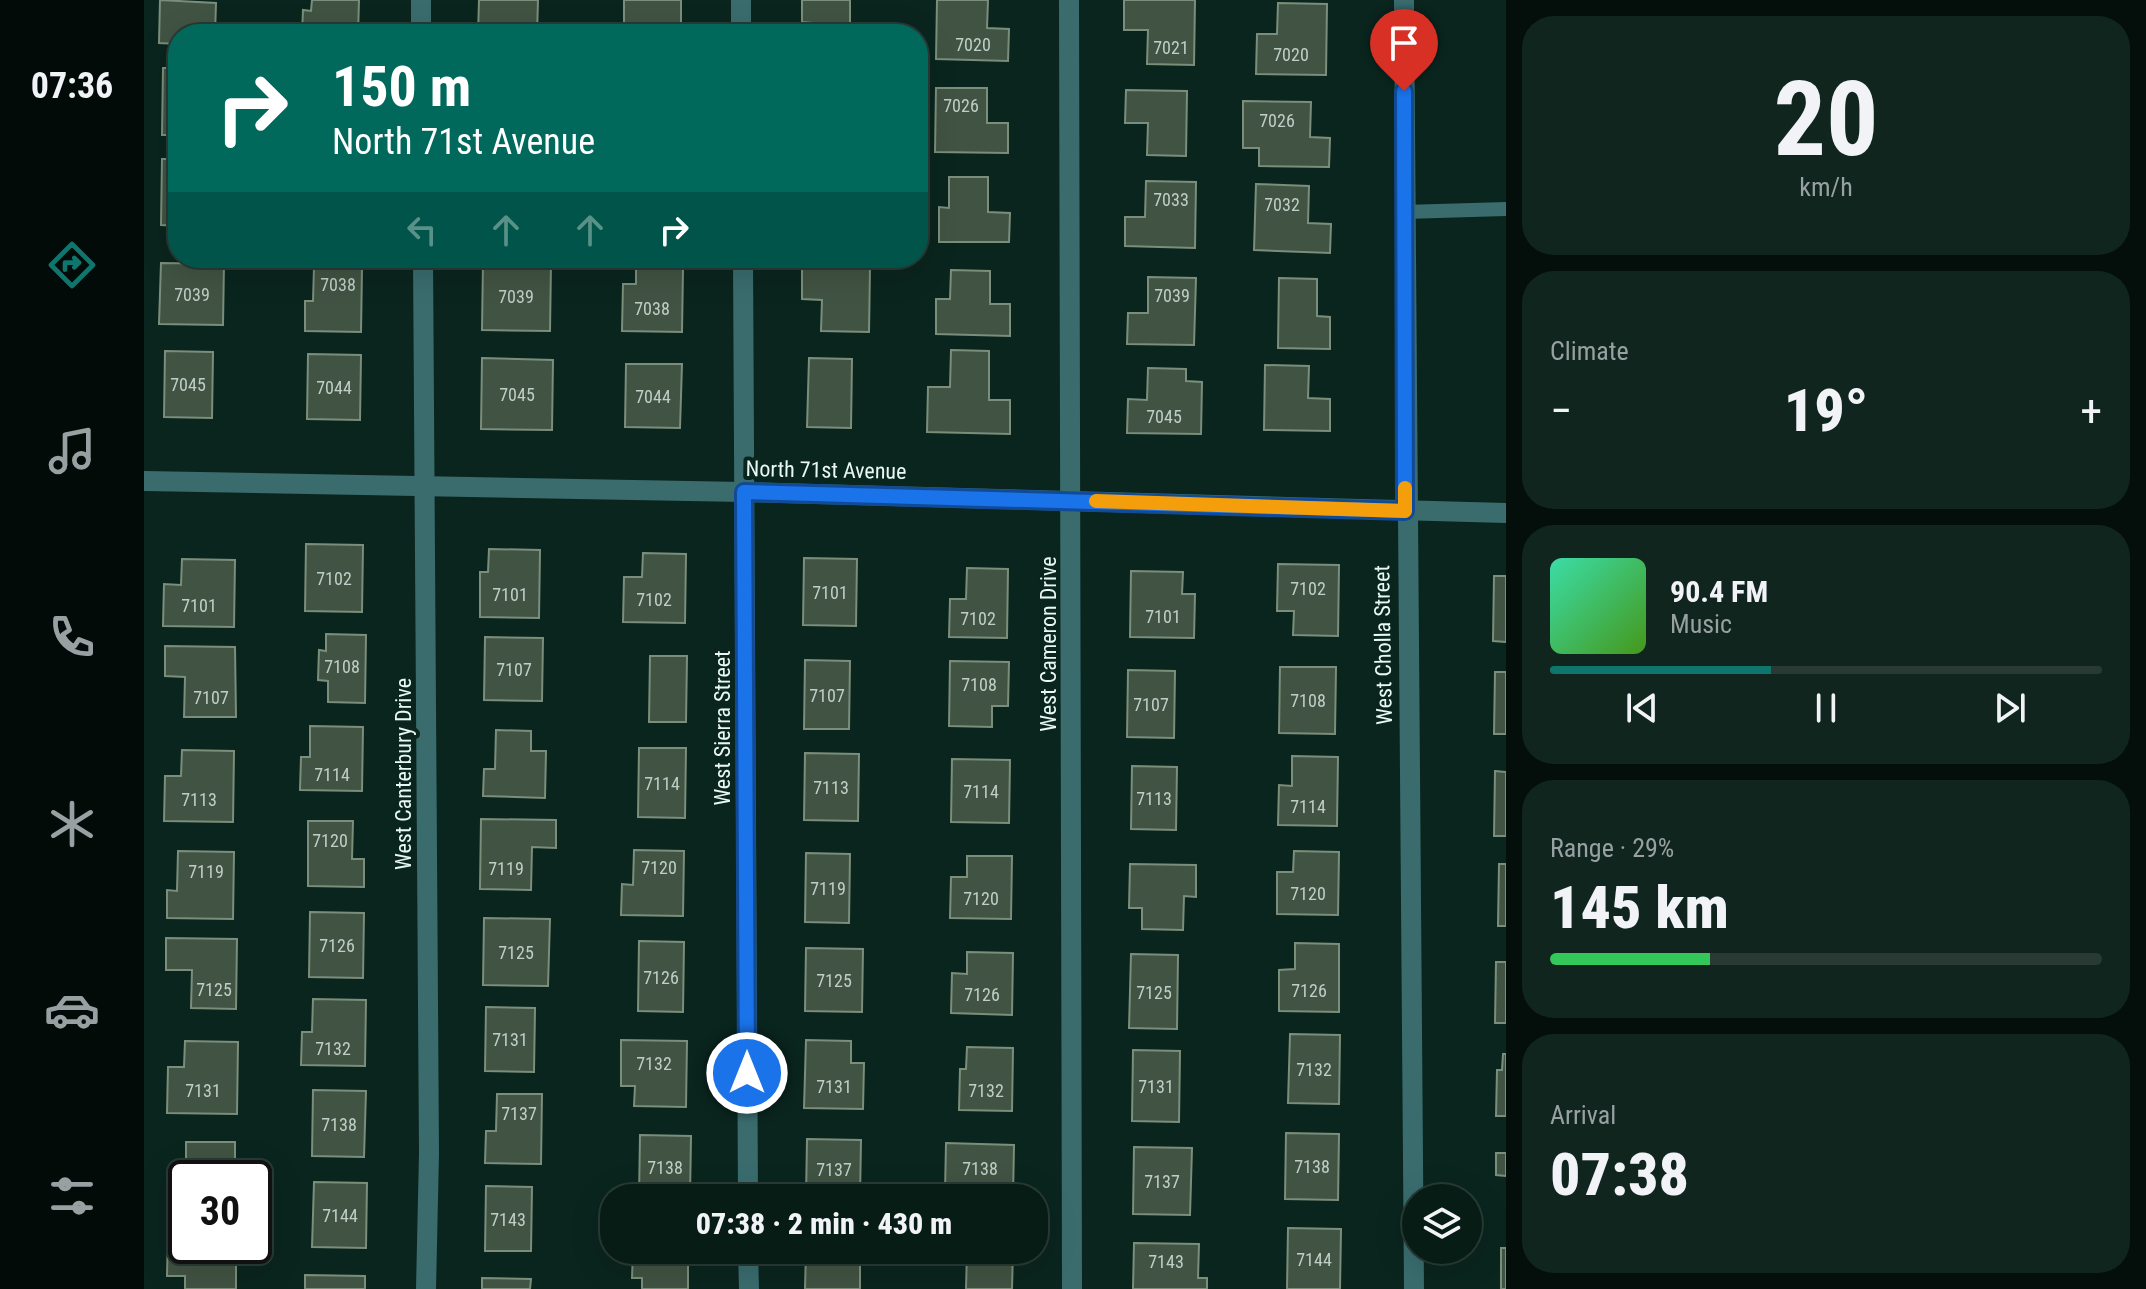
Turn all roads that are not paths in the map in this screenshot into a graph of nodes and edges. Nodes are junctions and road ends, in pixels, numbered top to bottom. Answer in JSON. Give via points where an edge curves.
{"nodes":[{"id":1,"x":421,"y":0,"type":"edge"},
{"id":2,"x":741,"y":0,"type":"edge"},
{"id":3,"x":1069,"y":0,"type":"edge"},
{"id":4,"x":1404,"y":0,"type":"edge"},
{"id":5,"x":421,"y":24,"type":"edge"},
{"id":6,"x":741,"y":24,"type":"edge"},
{"id":7,"x":1506,"y":209,"type":"edge"},
{"id":8,"x":1404,"y":212,"type":"junction"},
{"id":9,"x":423,"y":268,"type":"edge"},
{"id":10,"x":743,"y":268,"type":"edge"},
{"id":11,"x":144,"y":481,"type":"edge"},
{"id":12,"x":425,"y":487,"type":"junction"},
{"id":13,"x":744,"y":492,"type":"junction"},
{"id":14,"x":1072,"y":500,"type":"junction"},
{"id":15,"x":1405,"y":511,"type":"junction"},
{"id":16,"x":1506,"y":513,"type":"edge"},
{"id":17,"x":748,"y":1184,"type":"edge"},
{"id":18,"x":748,"y":1264,"type":"edge"},
{"id":19,"x":426,"y":1289,"type":"edge"},
{"id":20,"x":749,"y":1289,"type":"edge"},
{"id":21,"x":1072,"y":1289,"type":"edge"},
{"id":22,"x":1414,"y":1289,"type":"edge"}],
"edges":[{"from":1,"to":5,"type":"street"},
{"from":2,"to":6,"type":"street"},
{"from":3,"to":14,"type":"street","name":"West Cameron Drive"},
{"from":4,"to":8,"type":"street","name":"West Cholla Street"},
{"from":7,"to":8,"type":"lane"},
{"from":8,"to":15,"type":"street","name":"West Cholla Street"},
{"from":9,"to":12,"type":"street","name":"West Canterbury Drive"},
{"from":10,"to":13,"type":"street","name":"West Sierra Street"},
{"from":11,"to":12,"type":"street","name":"North 71st Avenue"},
{"from":12,"to":13,"type":"street","name":"North 71st Avenue"},
{"from":12,"to":19,"type":"street","name":"West Canterbury Drive"},
{"from":13,"to":14,"type":"street","name":"North 71st Avenue"},
{"from":13,"to":17,"type":"street","name":"West Sierra Street"},
{"from":14,"to":15,"type":"street","name":"North 71st Avenue"},
{"from":14,"to":21,"type":"street","name":"West Cameron Drive"},
{"from":15,"to":16,"type":"street","name":"North 71st Avenue"},
{"from":15,"to":22,"type":"street","name":"West Cholla Street"},
{"from":18,"to":20,"type":"street"}]}
